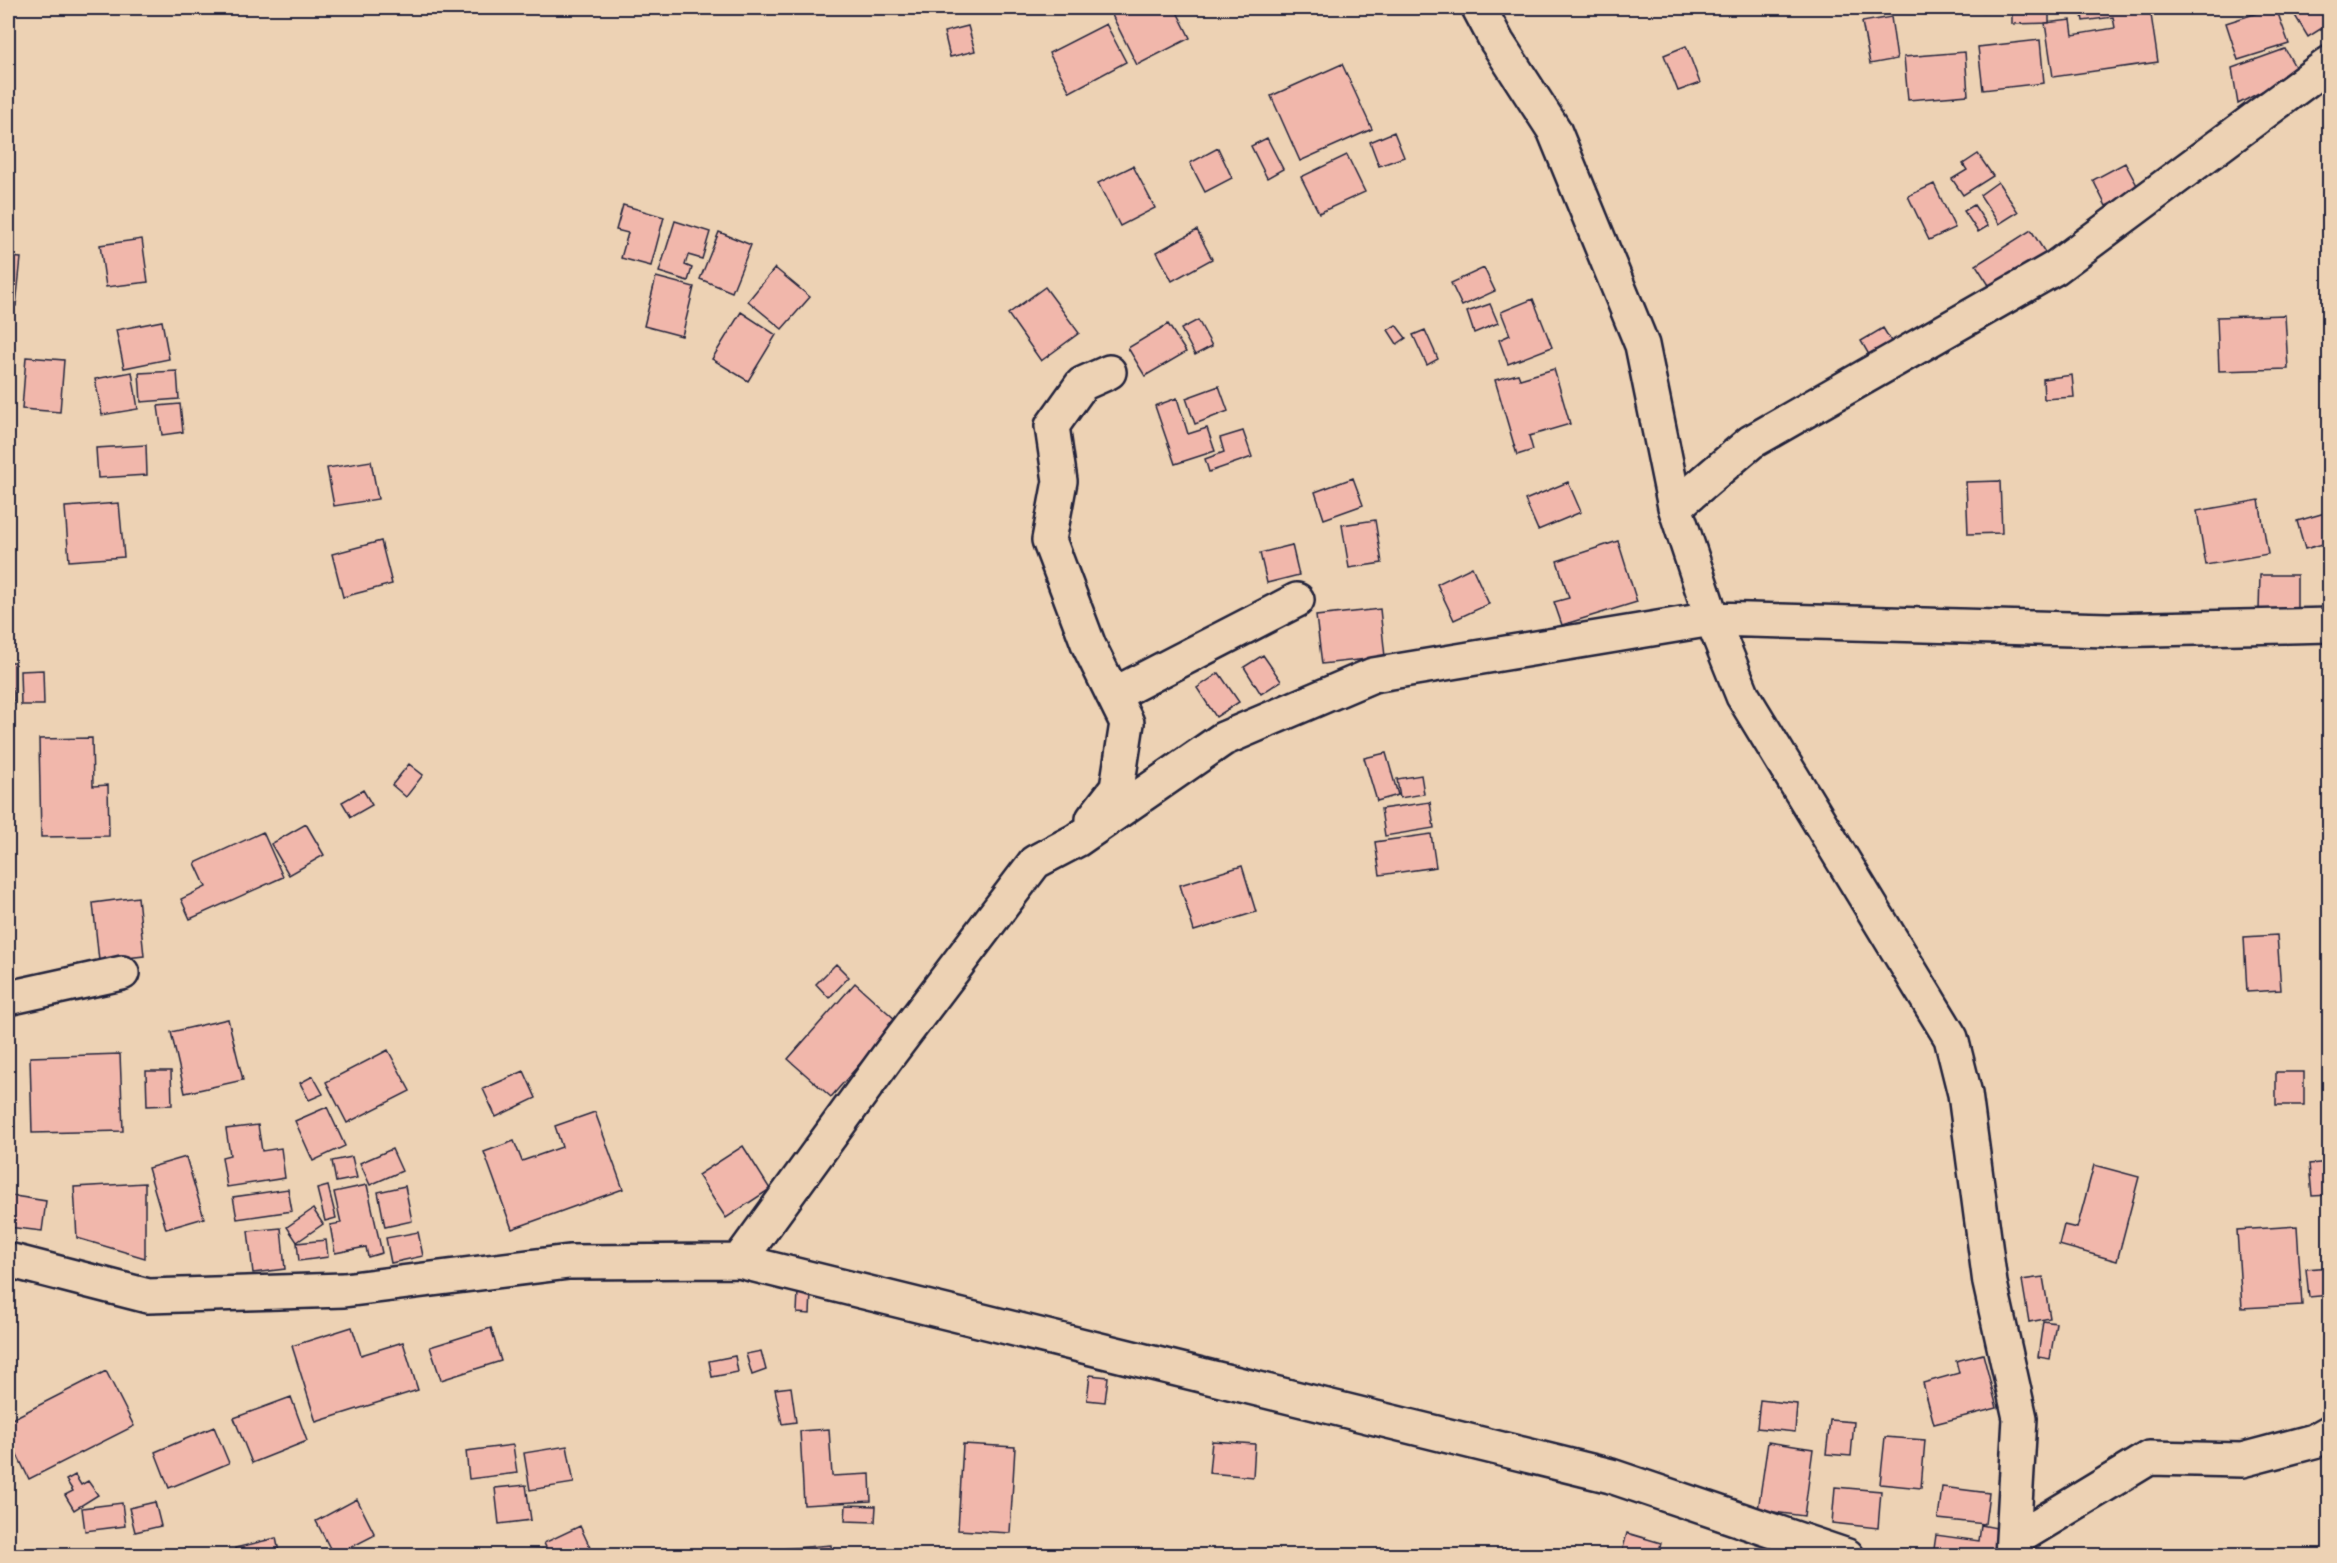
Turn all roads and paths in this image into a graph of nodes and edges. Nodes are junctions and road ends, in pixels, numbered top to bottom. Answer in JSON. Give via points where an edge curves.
{"nodes":[{"id":1,"x":1479,"y":8,"type":"edge"},
{"id":2,"x":2330,"y":63,"type":"edge"},
{"id":3,"x":1108,"y":372,"type":"dead end"},
{"id":4,"x":1675,"y":507,"type":"junction"},
{"id":5,"x":1297,"y":600,"type":"dead end"},
{"id":6,"x":1712,"y":619,"type":"junction"},
{"id":7,"x":2330,"y":625,"type":"edge"},
{"id":8,"x":1113,"y":695,"type":"junction"},
{"id":9,"x":1077,"y":840,"type":"junction"},
{"id":10,"x":122,"y":973,"type":"dead end"},
{"id":11,"x":8,"y":998,"type":"edge"},
{"id":12,"x":8,"y":1260,"type":"edge"},
{"id":13,"x":739,"y":1261,"type":"junction"},
{"id":14,"x":2330,"y":1432,"type":"edge"},
{"id":15,"x":2013,"y":1548,"type":"edge"},
{"id":16,"x":1847,"y":1556,"type":"edge"}],
"edges":[{"from":1,"to":4,"type":"street","via":[[1554,130],[1642,345]]},
{"from":2,"to":4,"type":"street","via":[[2055,268],[1751,442]]},
{"from":3,"to":8,"type":"street","via":[[1082,384],[1052,426],[1060,481],[1049,540],[1089,646]]},
{"from":4,"to":6,"type":"street"},
{"from":5,"to":8,"type":"street"},
{"from":6,"to":7,"type":"street","via":[[2108,630]]},
{"from":6,"to":9,"type":"street","via":[[1373,675],[1223,739]]},
{"from":6,"to":15,"type":"street","via":[[1743,696],[1951,1038],[1965,1094],[1990,1283],[2020,1418]]},
{"from":8,"to":9,"type":"street","via":[[1127,723],[1117,788]]},
{"from":9,"to":13,"type":"street","via":[[1035,862]]},
{"from":10,"to":11,"type":"street"},
{"from":12,"to":13,"type":"street","via":[[148,1296],[344,1290],[569,1262]]},
{"from":13,"to":16,"type":"street","via":[[1611,1476]]},
{"from":14,"to":15,"type":"street","via":[[2314,1441],[2242,1460],[2149,1458]]}]}
